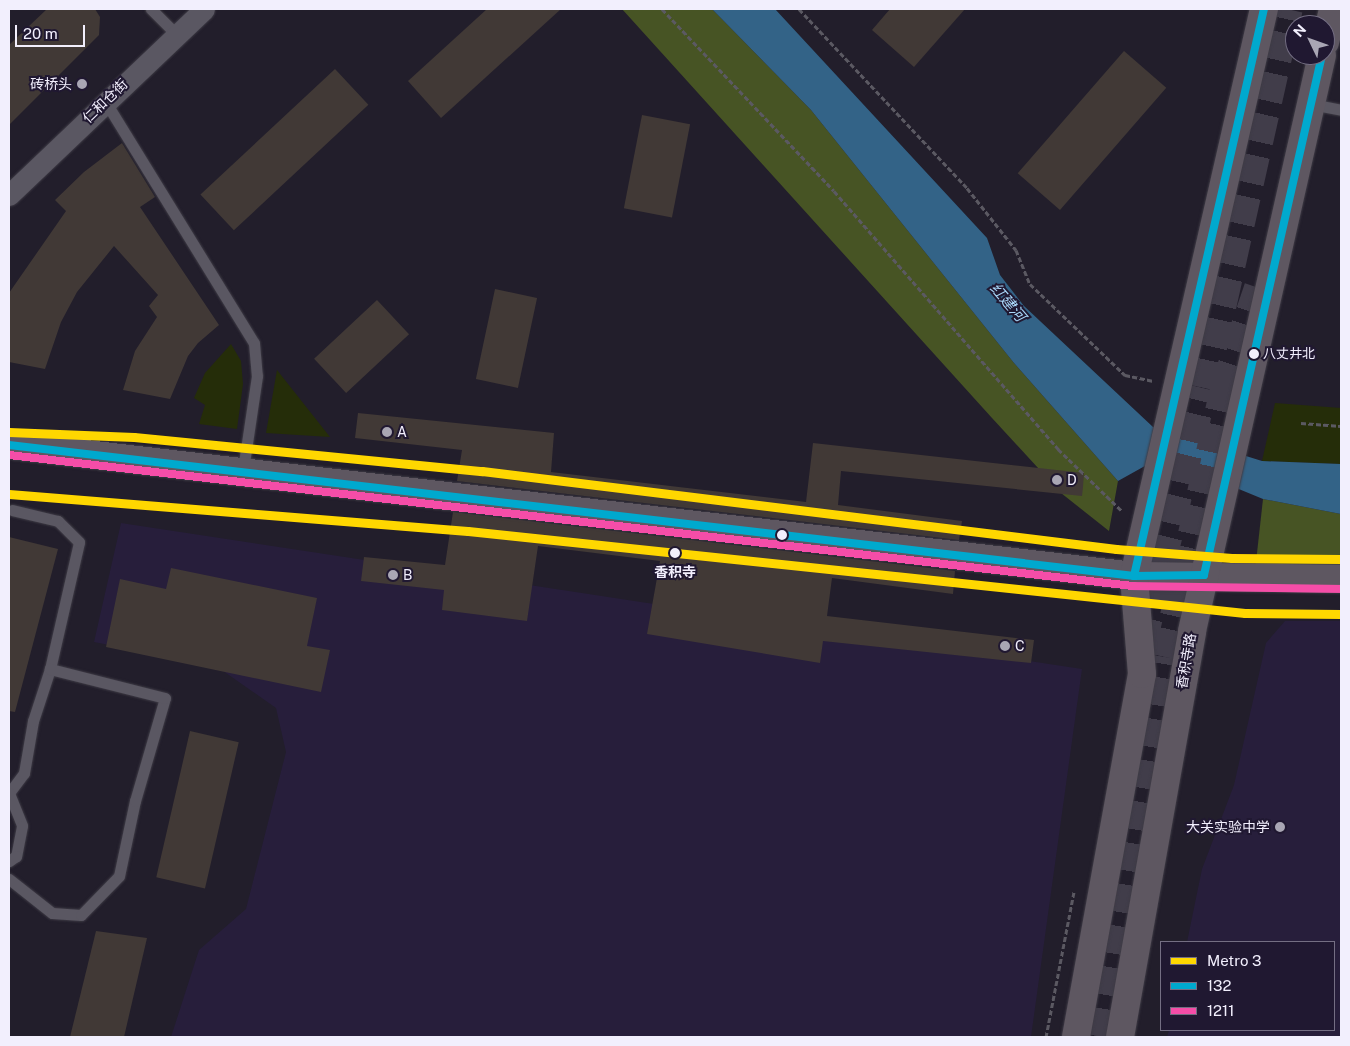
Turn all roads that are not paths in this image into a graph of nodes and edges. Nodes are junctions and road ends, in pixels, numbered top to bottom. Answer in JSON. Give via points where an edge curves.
{"nodes":[{"id":1,"x":150,"y":9,"type":"edge"},
{"id":2,"x":204,"y":9,"type":"edge"},
{"id":3,"x":1253,"y":9,"type":"edge"},
{"id":4,"x":1264,"y":9,"type":"edge"},
{"id":5,"x":1278,"y":9,"type":"edge"},
{"id":6,"x":176,"y":34,"type":"junction"},
{"id":7,"x":1309,"y":65,"type":"edge"},
{"id":8,"x":1319,"y":65,"type":"edge"},
{"id":9,"x":105,"y":100,"type":"junction"},
{"id":10,"x":1255,"y":109,"type":"dead end"},
{"id":11,"x":1341,"y":110,"type":"edge"},
{"id":12,"x":1304,"y":112,"type":"junction"},
{"id":13,"x":9,"y":195,"type":"edge"},
{"id":14,"x":1163,"y":422,"type":"junction"},
{"id":15,"x":9,"y":445,"type":"edge"},
{"id":16,"x":1156,"y":454,"type":"junction"},
{"id":17,"x":244,"y":470,"type":"junction"},
{"id":18,"x":12,"y":510,"type":"dead end"},
{"id":19,"x":1204,"y":575,"type":"junction"},
{"id":20,"x":1134,"y":576,"type":"junction"},
{"id":21,"x":1341,"y":579,"type":"edge"},
{"id":22,"x":50,"y":669,"type":"junction"},
{"id":23,"x":9,"y":793,"type":"edge"},
{"id":24,"x":9,"y":861,"type":"edge"},
{"id":25,"x":9,"y":880,"type":"edge"},
{"id":26,"x":1076,"y":1037,"type":"edge"},
{"id":27,"x":1120,"y":1037,"type":"edge"}],
"edges":[{"from":1,"to":6,"type":"lane"},
{"from":2,"to":6,"type":"street","name":"仁和仓街"},
{"from":3,"to":14,"type":"lane","via":[[1166,383]]},
{"from":4,"to":14,"type":"street"},
{"from":5,"to":10,"type":"street"},
{"from":6,"to":9,"type":"street","name":"仁和仓街"},
{"from":7,"to":12,"type":"street"},
{"from":8,"to":12,"type":"street","name":"香积寺路"},
{"from":9,"to":13,"type":"street","name":"仁和仓街"},
{"from":9,"to":17,"type":"lane","via":[[254,343],[257,376]]},
{"from":11,"to":12,"type":"lane"},
{"from":12,"to":19,"type":"street","name":"香积寺路"},
{"from":14,"to":16,"type":"street"},
{"from":15,"to":17,"type":"street"},
{"from":16,"to":20,"type":"street"},
{"from":16,"to":20,"type":"lane","via":[[1135,523]]},
{"from":17,"to":20,"type":"street"},
{"from":18,"to":22,"type":"lane","via":[[58,522],[79,542]]},
{"from":19,"to":20,"type":"street"},
{"from":19,"to":21,"type":"street"},
{"from":19,"to":27,"type":"street","name":"香积寺路"},
{"from":20,"to":26,"type":"street","via":[[1142,674]]},
{"from":22,"to":23,"type":"lane","via":[[33,721],[24,773]]},
{"from":22,"to":25,"type":"lane","via":[[165,698],[135,801],[119,876],[81,915],[52,913]]},
{"from":23,"to":24,"type":"lane","via":[[22,826],[16,856]]}]}
